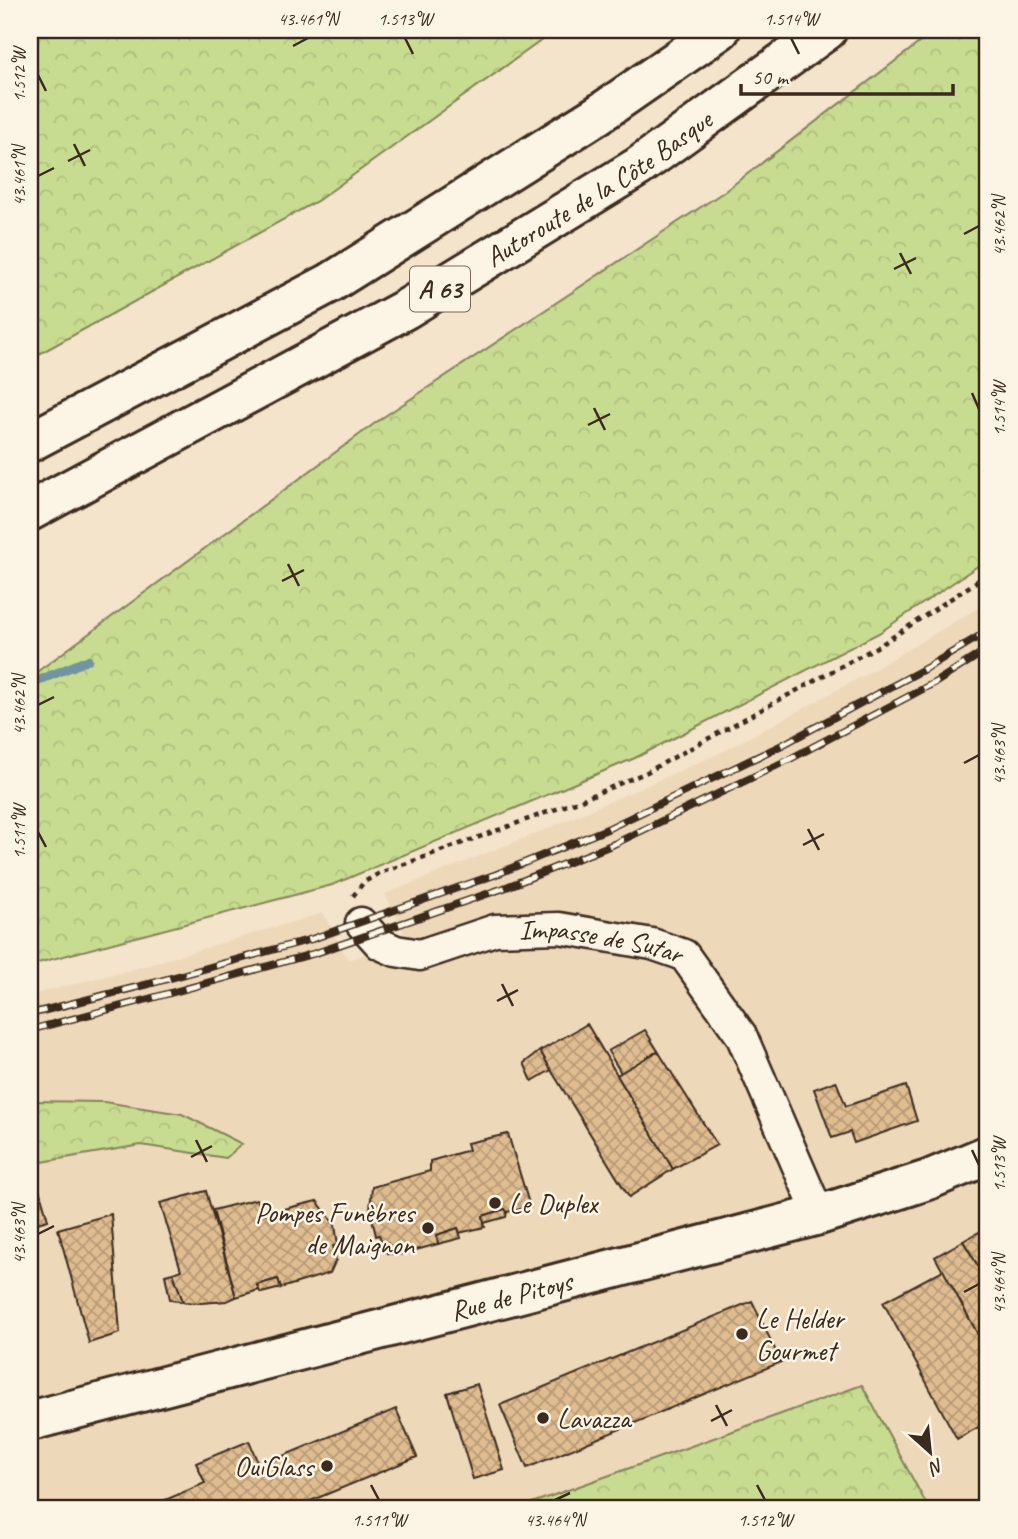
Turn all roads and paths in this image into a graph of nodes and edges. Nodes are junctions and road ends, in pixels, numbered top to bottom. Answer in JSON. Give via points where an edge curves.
{"nodes":[{"id":1,"x":720,"y":30,"type":"edge"},
{"id":2,"x":827,"y":30,"type":"edge"},
{"id":3,"x":30,"y":442,"type":"edge"},
{"id":4,"x":30,"y":511,"type":"edge"},
{"id":5,"x":988,"y":574,"type":"edge"},
{"id":6,"x":361,"y":923,"type":"joint"},
{"id":7,"x":988,"y":1155,"type":"edge"},
{"id":8,"x":819,"y":1215,"type":"junction"},
{"id":9,"x":30,"y":1421,"type":"edge"}],
"edges":[{"from":1,"to":3,"type":"main road","number":"A 63","via":[[599,114],[330,283]]},
{"from":2,"to":4,"type":"main road","name":"Autoroute de la Côte Basque","number":"A 63","via":[[638,167],[406,309]]},
{"from":5,"to":6,"type":"path","via":[[882,644],[647,772],[363,882],[351,899]]},
{"from":6,"to":8,"type":"street","name":"Impasse de Sutar","via":[[380,944],[420,955],[495,930],[559,928],[652,944],[684,955],[741,1035]]},
{"from":7,"to":8,"type":"main road","name":"Rue de Pitoys"},
{"from":8,"to":9,"type":"main road","name":"Rue de Pitoys"}]}
